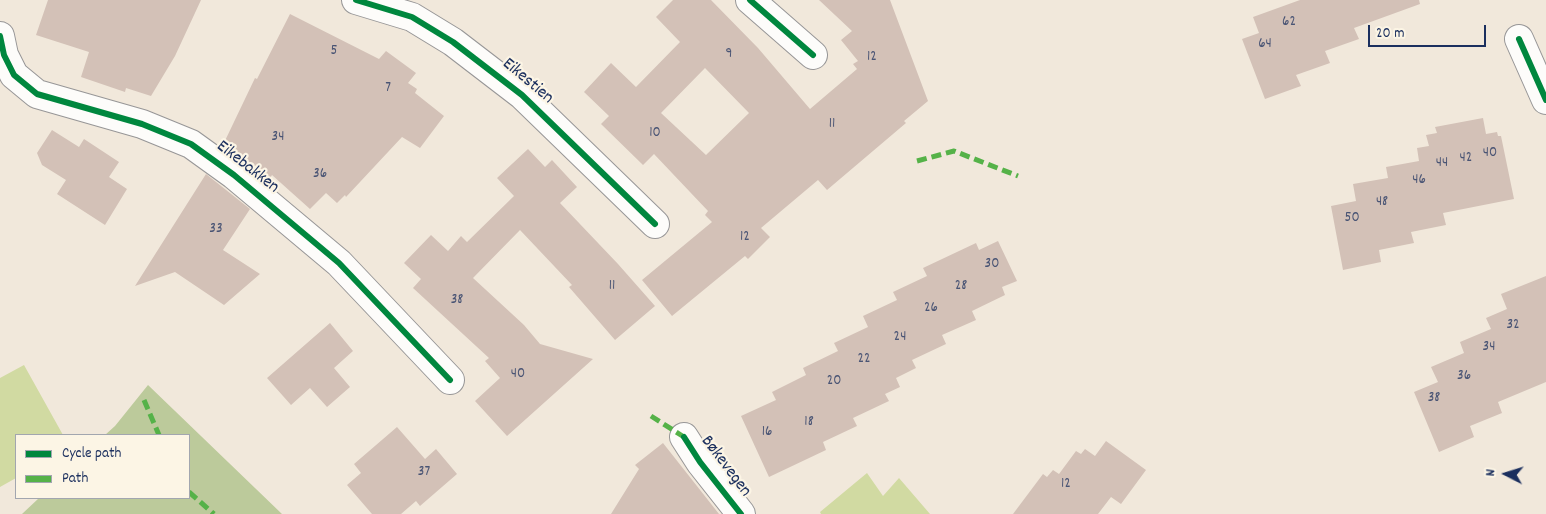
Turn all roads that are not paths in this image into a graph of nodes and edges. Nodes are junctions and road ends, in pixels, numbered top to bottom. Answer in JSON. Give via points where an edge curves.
{"nodes":[{"id":1,"x":356,"y":0,"type":"edge"},
{"id":2,"x":750,"y":0,"type":"edge"},
{"id":3,"x":0,"y":36,"type":"edge"},
{"id":4,"x":1519,"y":40,"type":"dead end"},
{"id":5,"x":813,"y":55,"type":"dead end"},
{"id":6,"x":1546,"y":100,"type":"edge"},
{"id":7,"x":655,"y":224,"type":"dead end"},
{"id":8,"x":450,"y":380,"type":"dead end"},
{"id":9,"x":684,"y":437,"type":"dead end"},
{"id":10,"x":742,"y":514,"type":"edge"}],
"edges":[{"from":1,"to":7,"type":"street","name":"Eikestien","via":[[412,17],[453,42],[522,95]]},
{"from":2,"to":5,"type":"street"},
{"from":3,"to":8,"type":"street","name":"Eikebakken","via":[[4,55],[14,75],[36,94],[142,124],[191,144],[234,175],[339,263]]},
{"from":4,"to":6,"type":"street"},
{"from":9,"to":10,"type":"street","name":"Bøkevegen"}]}
